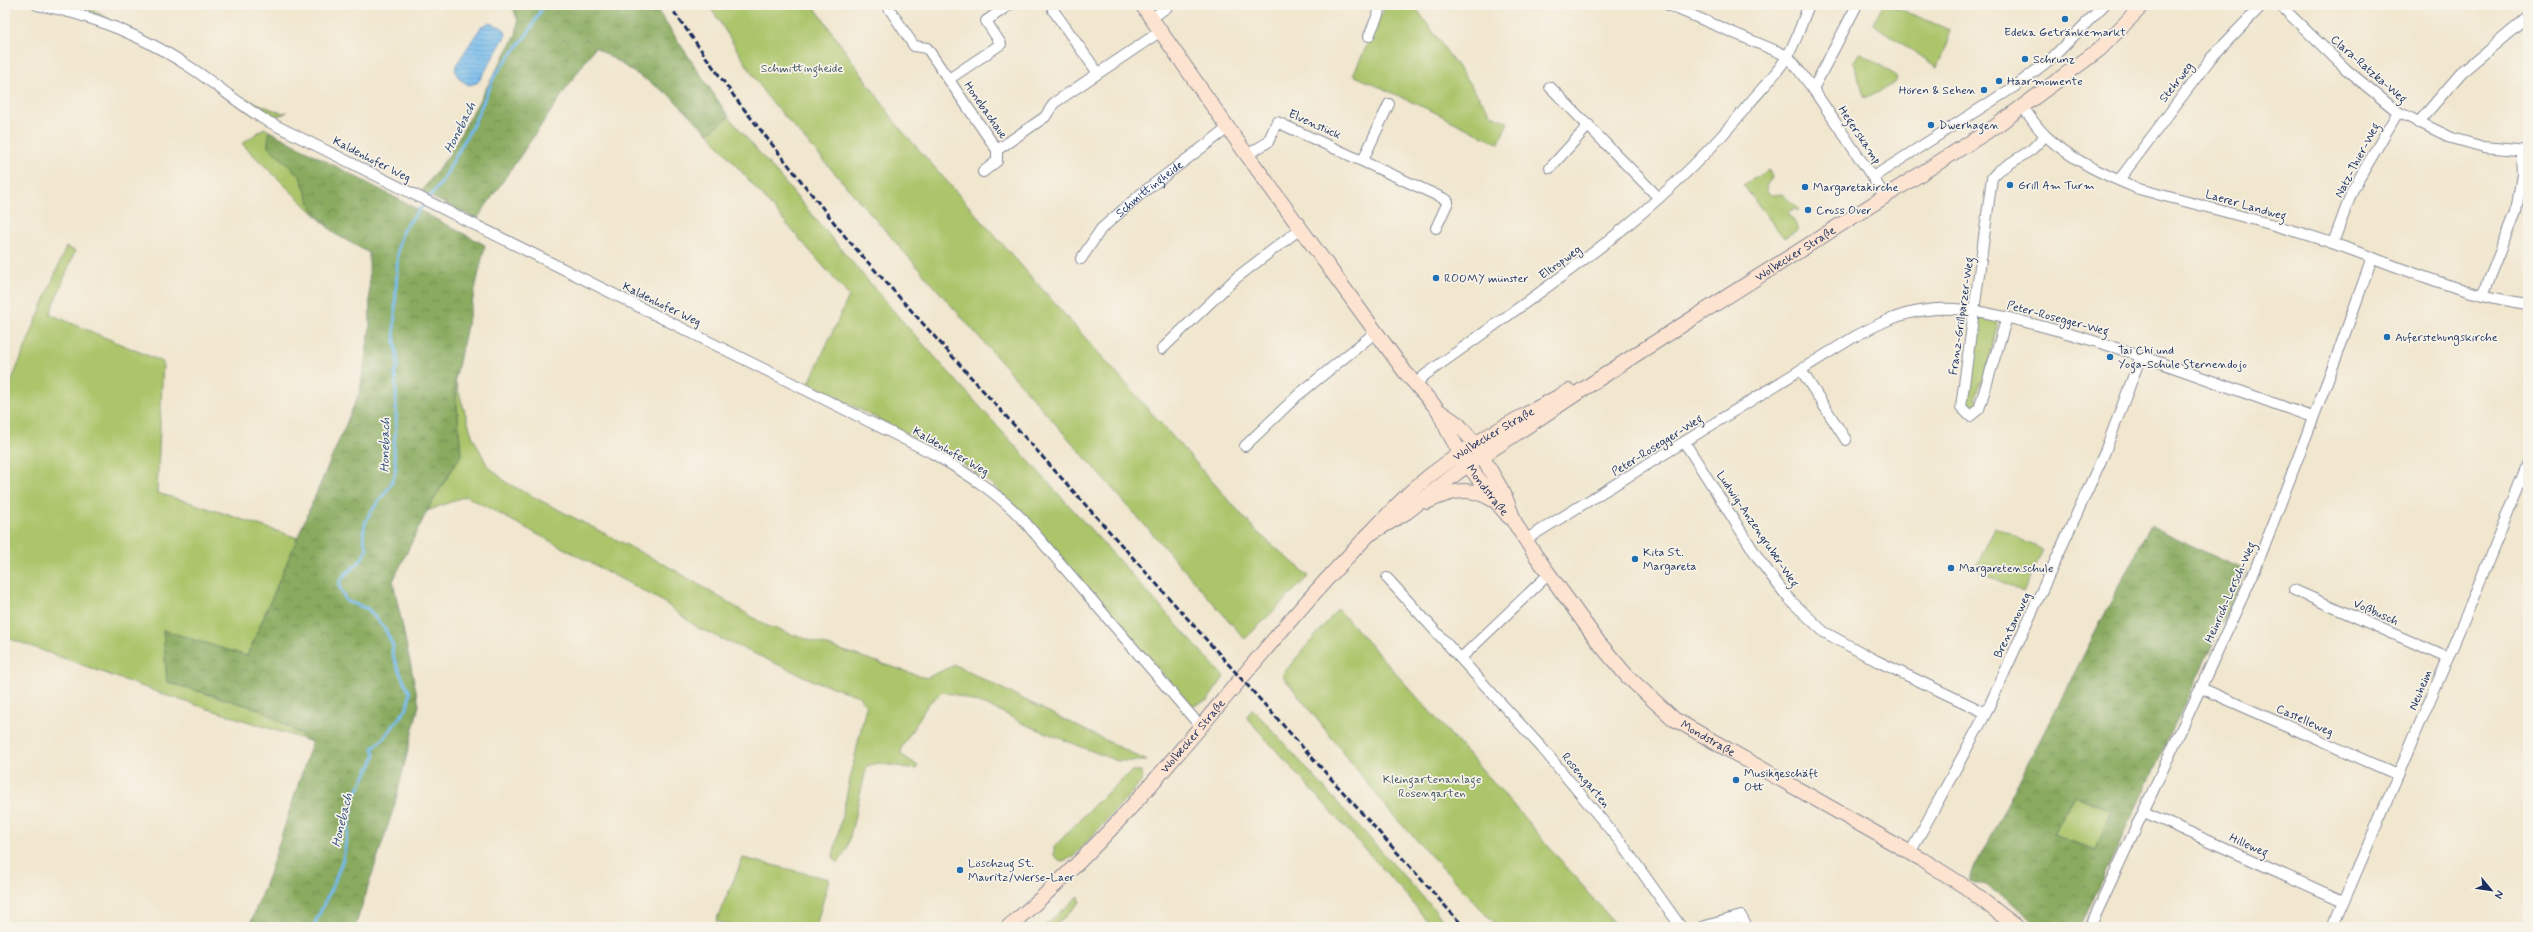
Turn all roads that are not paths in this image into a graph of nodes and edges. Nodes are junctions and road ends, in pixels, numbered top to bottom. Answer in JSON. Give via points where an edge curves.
{"nodes":[{"id":1,"x":37,"y":5,"type":"edge"},
{"id":2,"x":887,"y":5,"type":"edge"},
{"id":3,"x":1009,"y":5,"type":"edge"},
{"id":4,"x":1052,"y":5,"type":"edge"},
{"id":5,"x":1142,"y":5,"type":"edge"},
{"id":6,"x":1170,"y":5,"type":"edge"},
{"id":7,"x":1382,"y":5,"type":"edge"},
{"id":8,"x":1668,"y":5,"type":"edge"},
{"id":9,"x":1808,"y":5,"type":"edge"},
{"id":10,"x":1857,"y":5,"type":"edge"},
{"id":11,"x":2104,"y":5,"type":"edge"},
{"id":12,"x":2143,"y":5,"type":"edge"},
{"id":13,"x":2262,"y":5,"type":"edge"},
{"id":14,"x":2280,"y":5,"type":"edge"},
{"id":15,"x":1679,"y":7,"type":"edge"},
{"id":16,"x":2528,"y":17,"type":"edge"},
{"id":17,"x":1152,"y":18,"type":"junction"},
{"id":18,"x":1161,"y":31,"type":"junction"},
{"id":19,"x":1368,"y":36,"type":"dead end"},
{"id":20,"x":1788,"y":56,"type":"junction"},
{"id":21,"x":1098,"y":73,"type":"junction"},
{"id":22,"x":949,"y":79,"type":"junction"},
{"id":23,"x":1550,"y":87,"type":"dead end"},
{"id":24,"x":1813,"y":89,"type":"junction"},
{"id":25,"x":1390,"y":104,"type":"dead end"},
{"id":26,"x":2023,"y":107,"type":"junction"},
{"id":27,"x":2398,"y":112,"type":"junction"},
{"id":28,"x":2418,"y":123,"type":"junction"},
{"id":29,"x":1589,"y":125,"type":"junction"},
{"id":30,"x":1228,"y":128,"type":"junction"},
{"id":31,"x":2045,"y":136,"type":"junction"},
{"id":32,"x":997,"y":150,"type":"junction"},
{"id":33,"x":2525,"y":152,"type":"edge"},
{"id":34,"x":1247,"y":155,"type":"junction"},
{"id":35,"x":1363,"y":160,"type":"junction"},
{"id":36,"x":1550,"y":168,"type":"dead end"},
{"id":37,"x":983,"y":172,"type":"dead end"},
{"id":38,"x":1873,"y":177,"type":"junction"},
{"id":39,"x":2119,"y":180,"type":"junction"},
{"id":40,"x":1885,"y":196,"type":"junction"},
{"id":41,"x":1659,"y":198,"type":"junction"},
{"id":42,"x":1436,"y":228,"type":"dead end"},
{"id":43,"x":1300,"y":229,"type":"junction"},
{"id":44,"x":2333,"y":243,"type":"junction"},
{"id":45,"x":2372,"y":258,"type":"junction"},
{"id":46,"x":1081,"y":259,"type":"dead end"},
{"id":47,"x":2482,"y":295,"type":"junction"},
{"id":48,"x":2528,"y":304,"type":"edge"},
{"id":49,"x":1975,"y":311,"type":"junction"},
{"id":50,"x":2007,"y":317,"type":"junction"},
{"id":51,"x":1376,"y":332,"type":"junction"},
{"id":52,"x":1162,"y":349,"type":"dead end"},
{"id":53,"x":2141,"y":356,"type":"junction"},
{"id":54,"x":1801,"y":370,"type":"junction"},
{"id":55,"x":1415,"y":385,"type":"junction"},
{"id":56,"x":1439,"y":411,"type":"junction"},
{"id":57,"x":2312,"y":417,"type":"junction"},
{"id":58,"x":1846,"y":440,"type":"dead end"},
{"id":59,"x":1685,"y":443,"type":"junction"},
{"id":60,"x":1245,"y":446,"type":"dead end"},
{"id":61,"x":1478,"y":450,"type":"junction"},
{"id":62,"x":1466,"y":459,"type":"junction"},
{"id":63,"x":2528,"y":463,"type":"edge"},
{"id":64,"x":1496,"y":502,"type":"junction"},
{"id":65,"x":1407,"y":512,"type":"junction"},
{"id":66,"x":1516,"y":525,"type":"junction"},
{"id":67,"x":1368,"y":535,"type":"junction"},
{"id":68,"x":1525,"y":540,"type":"junction"},
{"id":69,"x":1549,"y":574,"type":"junction"},
{"id":70,"x":1387,"y":578,"type":"dead end"},
{"id":71,"x":2294,"y":590,"type":"dead end"},
{"id":72,"x":1462,"y":658,"type":"junction"},
{"id":73,"x":2448,"y":658,"type":"junction"},
{"id":74,"x":2201,"y":688,"type":"junction"},
{"id":75,"x":1986,"y":713,"type":"junction"},
{"id":76,"x":1201,"y":727,"type":"junction"},
{"id":77,"x":2398,"y":775,"type":"junction"},
{"id":78,"x":2144,"y":812,"type":"junction"},
{"id":79,"x":1910,"y":853,"type":"junction"},
{"id":80,"x":2343,"y":901,"type":"junction"},
{"id":81,"x":1008,"y":927,"type":"edge"},
{"id":82,"x":1681,"y":927,"type":"edge"},
{"id":83,"x":1702,"y":927,"type":"edge"},
{"id":84,"x":1747,"y":927,"type":"edge"},
{"id":85,"x":2017,"y":927,"type":"edge"},
{"id":86,"x":2090,"y":927,"type":"edge"},
{"id":87,"x":2333,"y":927,"type":"edge"}],
"edges":[{"from":1,"to":76,"type":"street","name":"Kaldenhofer Weg","via":[[70,10],[153,46],[195,70],[265,120],[925,450],[976,479],[1016,513]]},
{"from":2,"to":22,"type":"street","name":"Honebachaue","via":[[914,46],[927,48]]},
{"from":3,"to":22,"type":"street","name":"Honebachaue","via":[[986,21],[1001,44]]},
{"from":4,"to":21,"type":"street"},
{"from":5,"to":17,"type":"main road"},
{"from":6,"to":17,"type":"street"},
{"from":7,"to":19,"type":"street"},
{"from":8,"to":15,"type":"street","name":"Hegerskamp"},
{"from":9,"to":20,"type":"street","name":"Eltropweg"},
{"from":10,"to":24,"type":"street"},
{"from":11,"to":38,"type":"street","via":[[2052,58],[2017,84]]},
{"from":12,"to":26,"type":"main road","name":"Wolbecker Straße","via":[[2100,49]]},
{"from":13,"to":39,"type":"street","name":"Stehrweg","via":[[2211,58]]},
{"from":14,"to":27,"type":"street","name":"Clara-Ratzka-Weg","via":[[2348,71]]},
{"from":15,"to":20,"type":"street","name":"Hegerskamp"},
{"from":16,"to":28,"type":"street","via":[[2461,73]]},
{"from":17,"to":18,"type":"main road"},
{"from":18,"to":21,"type":"street","name":"Honebachaue"},
{"from":18,"to":30,"type":"main road"},
{"from":20,"to":24,"type":"street","name":"Hegerskamp"},
{"from":20,"to":41,"type":"street","name":"Eltropweg","via":[[1717,141]]},
{"from":21,"to":32,"type":"street","name":"Honebachaue","via":[[1054,103],[1045,117]]},
{"from":22,"to":32,"type":"street","name":"Honebachaue"},
{"from":23,"to":29,"type":"street"},
{"from":24,"to":38,"type":"street","name":"Hegerskamp"},
{"from":25,"to":35,"type":"street"},
{"from":26,"to":31,"type":"street","name":"Laerer Landweg"},
{"from":26,"to":40,"type":"main road","name":"Wolbecker Straße"},
{"from":27,"to":28,"type":"street","name":"Clara-Ratzka-Weg"},
{"from":27,"to":44,"type":"street","name":"Natz-Thier-Weg","via":[[2353,189]]},
{"from":28,"to":33,"type":"street","name":"Clara-Ratzka-Weg","via":[[2452,138]]},
{"from":29,"to":36,"type":"street"},
{"from":29,"to":41,"type":"street"},
{"from":30,"to":34,"type":"main road"},
{"from":30,"to":46,"type":"street","name":"Schmittingheide","via":[[1142,193],[1101,229]]},
{"from":31,"to":39,"type":"street","name":"Laerer Landweg","via":[[2079,160]]},
{"from":31,"to":49,"type":"street","name":"Franz-Grillparzer-Weg","via":[[2031,150],[1998,171],[1992,178]]},
{"from":32,"to":37,"type":"street","via":[[997,161]]},
{"from":33,"to":47,"type":"street","name":"Clara-Ratzka-Weg","via":[[2516,212]]},
{"from":34,"to":35,"type":"street","name":"Elvenstück","via":[[1268,142],[1277,122]]},
{"from":34,"to":43,"type":"main road"},
{"from":35,"to":42,"type":"street","name":"Elvenstück","via":[[1447,200]]},
{"from":38,"to":40,"type":"street","name":"Hegerskamp"},
{"from":39,"to":44,"type":"street","name":"Laerer Landweg","via":[[2139,189]]},
{"from":40,"to":61,"type":"main road","name":"Wolbecker Straße","via":[[1635,355]]},
{"from":41,"to":55,"type":"street","name":"Eltropweg","via":[[1595,252]]},
{"from":43,"to":51,"type":"main road"},
{"from":43,"to":52,"type":"street","via":[[1236,278]]},
{"from":44,"to":45,"type":"street","name":"Laerer Landweg"},
{"from":45,"to":47,"type":"street","name":"Laerer Landweg"},
{"from":45,"to":57,"type":"street","name":"Heinrich-Lersch-Weg"},
{"from":47,"to":48,"type":"street","name":"Laerer Landweg"},
{"from":49,"to":50,"type":"street","name":"Peter-Rosegger-Weg"},
{"from":49,"to":50,"type":"street","name":"Franz-Grillparzer-Weg","via":[[1961,407],[1970,416],[1979,409]]},
{"from":49,"to":54,"type":"street","name":"Peter-Rosegger-Weg","via":[[1929,309],[1890,318]]},
{"from":50,"to":53,"type":"street","name":"Peter-Rosegger-Weg","via":[[2100,341]]},
{"from":51,"to":55,"type":"main road"},
{"from":51,"to":60,"type":"street","via":[[1298,394]]},
{"from":53,"to":57,"type":"street","name":"Peter-Rosegger-Weg"},
{"from":53,"to":75,"type":"street","name":"Brentanoweg","via":[[2101,461]]},
{"from":54,"to":58,"type":"street"},
{"from":54,"to":59,"type":"street","name":"Peter-Rosegger-Weg"},
{"from":55,"to":56,"type":"main road"},
{"from":56,"to":61,"type":"main road","via":[[1458,424]]},
{"from":56,"to":62,"type":"main road","via":[[1446,429]]},
{"from":57,"to":74,"type":"street","name":"Heinrich-Lersch-Weg","via":[[2255,570]]},
{"from":59,"to":68,"type":"street","name":"Peter-Rosegger-Weg"},
{"from":59,"to":75,"type":"street","name":"Ludwig-Anzengruber-Weg","via":[[1760,561],[1789,599],[1824,632],[1875,660]]},
{"from":61,"to":62,"type":"main road","name":"Wolbecker Straße"},
{"from":61,"to":66,"type":"main road","name":"Mondstraße","via":[[1504,494]]},
{"from":62,"to":64,"type":"main road","name":"Mondstraße"},
{"from":62,"to":65,"type":"main road","name":"Wolbecker Straße"},
{"from":62,"to":67,"type":"main road","name":"Wolbecker Straße","via":[[1416,487]]},
{"from":63,"to":73,"type":"street","name":"Neuheim"},
{"from":64,"to":65,"type":"main road","via":[[1479,492],[1460,490]]},
{"from":64,"to":66,"type":"main road","name":"Mondstraße"},
{"from":65,"to":67,"type":"main road","name":"Wolbecker Straße"},
{"from":66,"to":68,"type":"main road","name":"Mondstraße"},
{"from":67,"to":76,"type":"main road","name":"Wolbecker Straße","via":[[1298,610]]},
{"from":68,"to":69,"type":"main road","name":"Mondstraße"},
{"from":69,"to":72,"type":"street"},
{"from":69,"to":79,"type":"main road","name":"Mondstraße","via":[[1616,665],[1674,719]]},
{"from":70,"to":72,"type":"street","name":"Rosengarten"},
{"from":71,"to":73,"type":"street","name":"Voßbusch"},
{"from":72,"to":82,"type":"street","name":"Rosengarten","via":[[1622,844]]},
{"from":73,"to":77,"type":"street","name":"Neuheim"},
{"from":74,"to":77,"type":"street","name":"Castelleweg"},
{"from":74,"to":78,"type":"street","name":"Heinrich-Lersch-Weg"},
{"from":75,"to":79,"type":"street","name":"Brentanoweg"},
{"from":76,"to":81,"type":"main road","name":"Wolbecker Straße","via":[[1094,848],[1049,893]]},
{"from":77,"to":80,"type":"street","name":"Neuheim"},
{"from":78,"to":80,"type":"street","name":"Hilleweg"},
{"from":78,"to":86,"type":"street","name":"Heinrich-Lersch-Weg"},
{"from":79,"to":85,"type":"main road","name":"Mondstraße","via":[[1964,886]]},
{"from":80,"to":87,"type":"street","name":"Neuheim"},
{"from":83,"to":84,"type":"street","via":[[1741,916]]}]}
